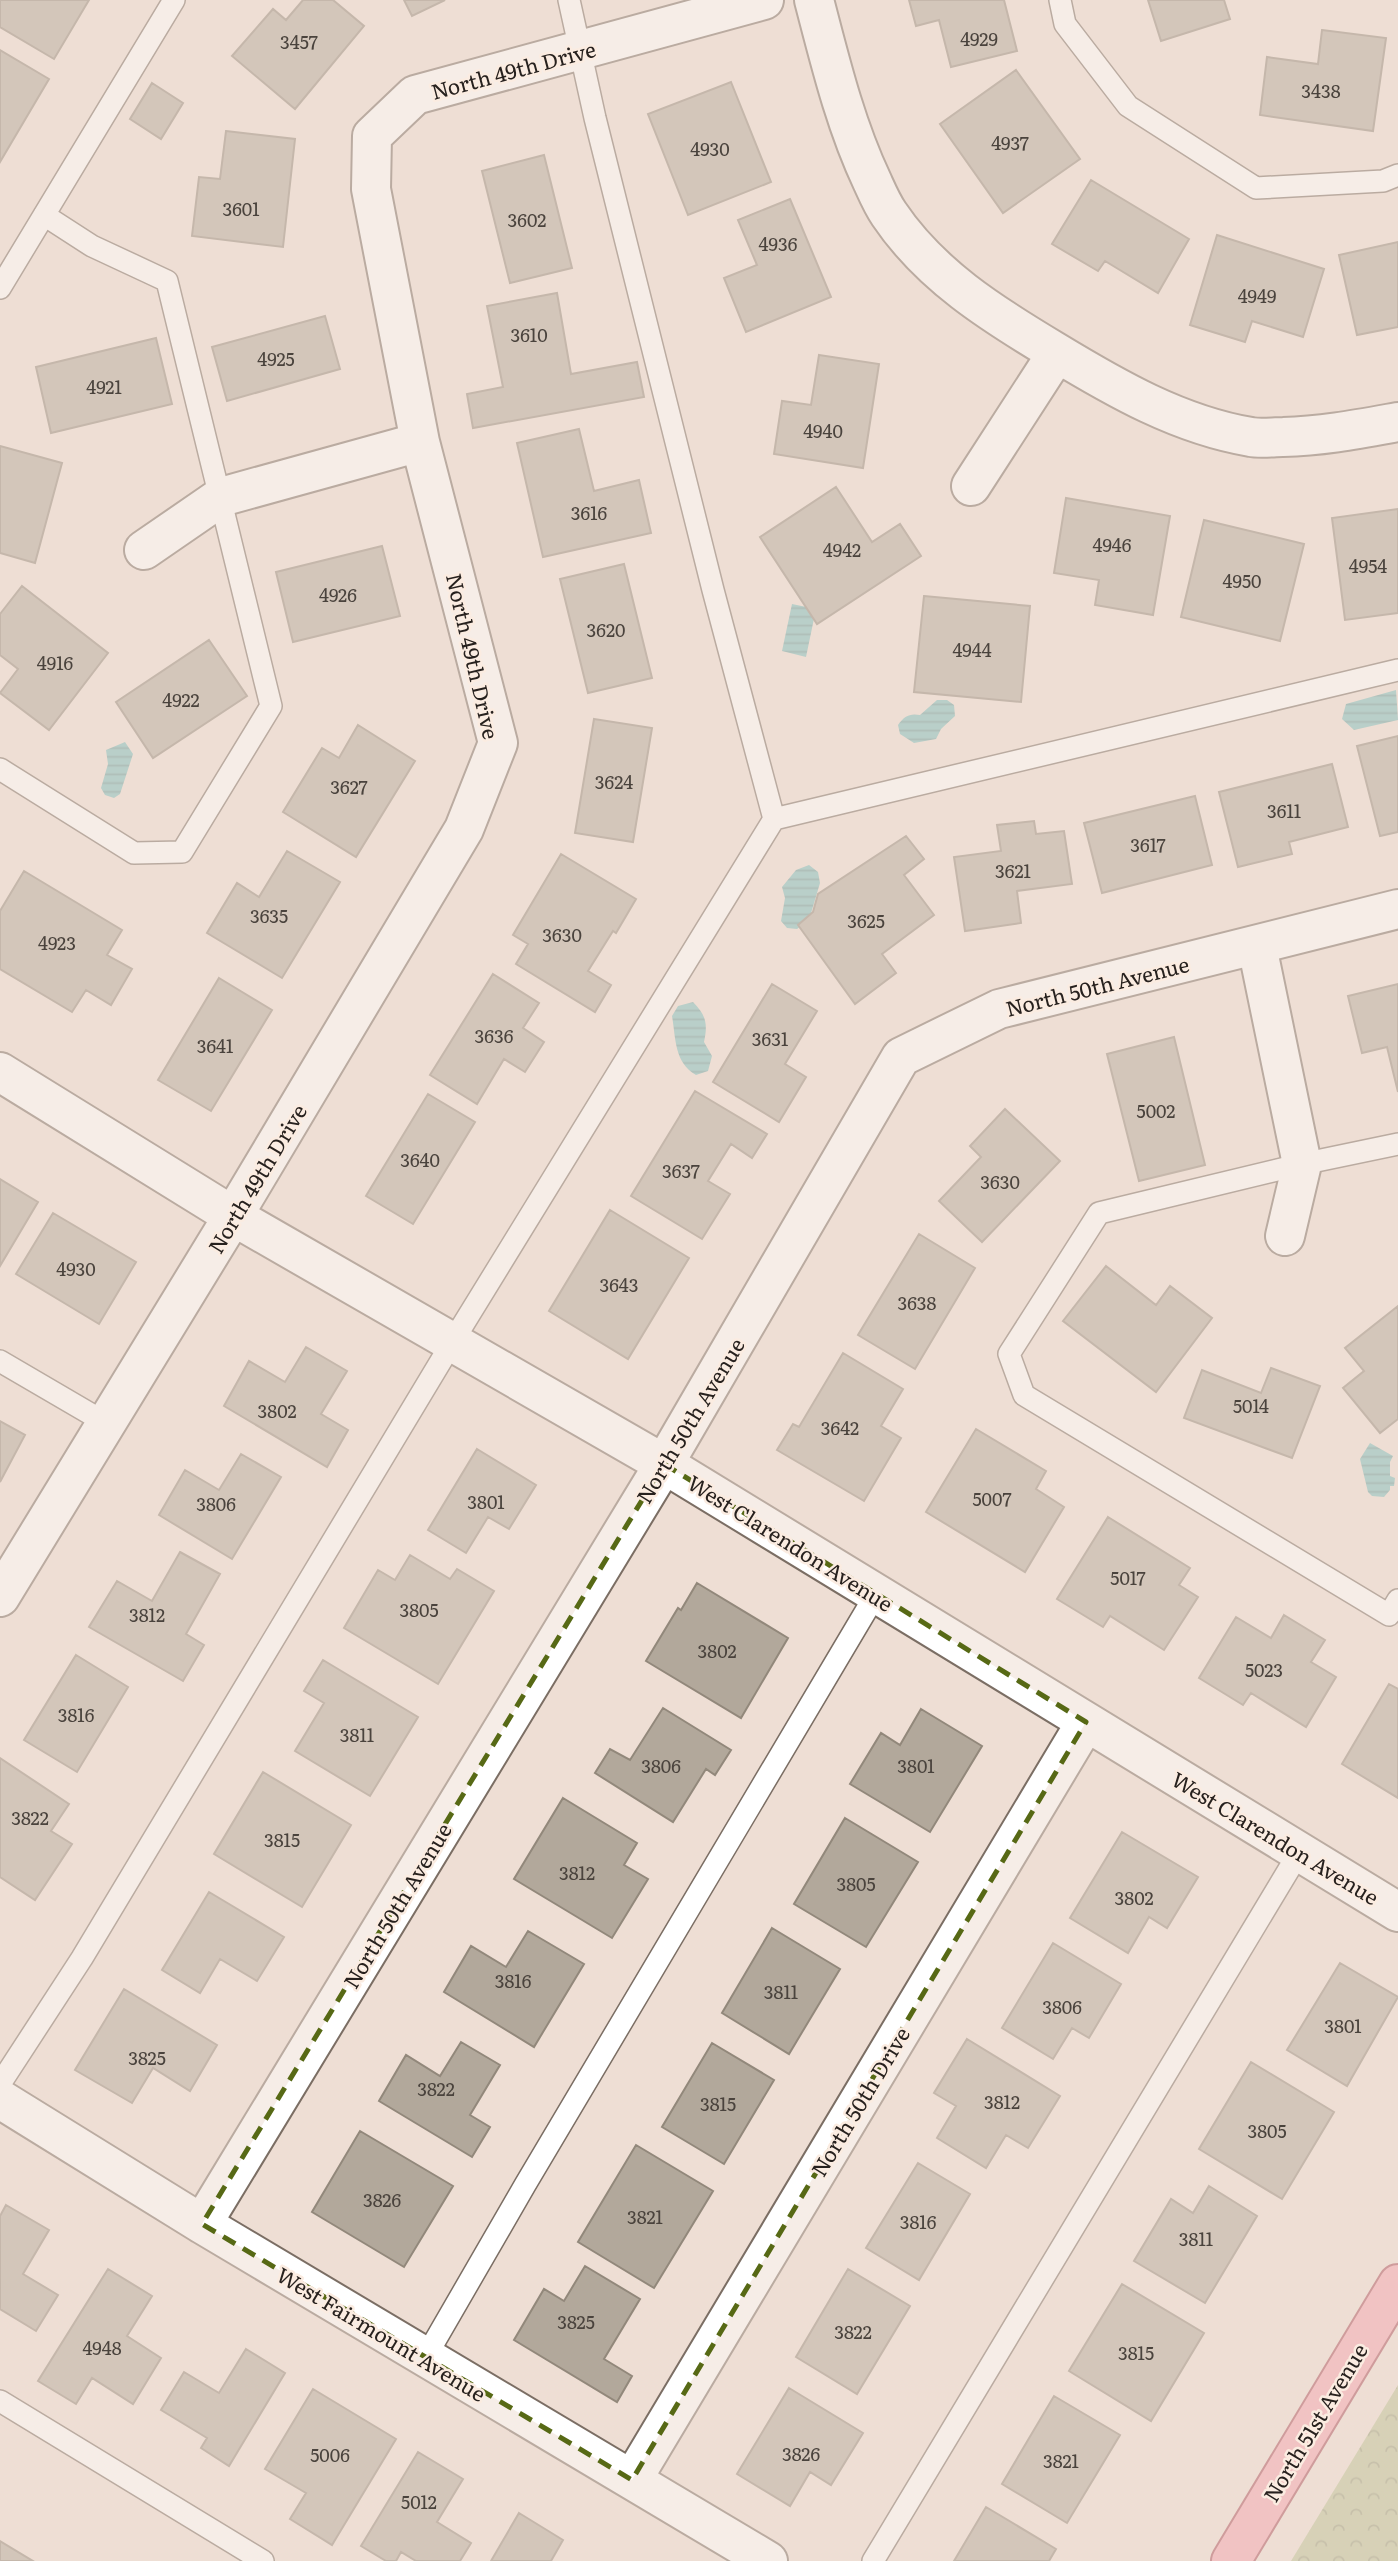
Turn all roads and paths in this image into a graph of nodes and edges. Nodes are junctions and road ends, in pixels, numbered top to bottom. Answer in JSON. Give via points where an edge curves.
{"nodes":[{"id":1,"x":174,"y":0,"type":"edge"},
{"id":2,"x":569,"y":0,"type":"edge"},
{"id":3,"x":764,"y":0,"type":"edge"},
{"id":4,"x":814,"y":0,"type":"edge"},
{"id":5,"x":1060,"y":0,"type":"edge"},
{"id":6,"x":581,"y":52,"type":"junction"},
{"id":7,"x":1398,"y":175,"type":"edge"},
{"id":8,"x":44,"y":215,"type":"junction"},
{"id":9,"x":0,"y":288,"type":"edge"},
{"id":10,"x":1056,"y":353,"type":"junction"},
{"id":11,"x":1398,"y":422,"type":"edge"},
{"id":12,"x":420,"y":442,"type":"junction"},
{"id":13,"x":971,"y":486,"type":"dead end"},
{"id":14,"x":221,"y":497,"type":"junction"},
{"id":15,"x":144,"y":550,"type":"dead end"},
{"id":16,"x":1398,"y":670,"type":"edge"},
{"id":17,"x":0,"y":769,"type":"edge"},
{"id":18,"x":774,"y":819,"type":"junction"},
{"id":19,"x":1398,"y":909,"type":"edge"},
{"id":20,"x":1256,"y":946,"type":"junction"},
{"id":21,"x":0,"y":1072,"type":"edge"},
{"id":22,"x":1398,"y":1144,"type":"edge"},
{"id":23,"x":1301,"y":1164,"type":"junction"},
{"id":24,"x":233,"y":1216,"type":"junction"},
{"id":25,"x":1285,"y":1237,"type":"dead end"},
{"id":26,"x":453,"y":1341,"type":"junction"},
{"id":27,"x":0,"y":1361,"type":"edge"},
{"id":28,"x":106,"y":1423,"type":"junction"},
{"id":29,"x":664,"y":1464,"type":"junction"},
{"id":30,"x":876,"y":1594,"type":"junction"},
{"id":31,"x":0,"y":1597,"type":"edge"},
{"id":32,"x":1398,"y":1600,"type":"edge"},
{"id":33,"x":1086,"y":1722,"type":"junction"},
{"id":34,"x":1300,"y":1851,"type":"junction"},
{"id":35,"x":1398,"y":1912,"type":"edge"},
{"id":36,"x":0,"y":2084,"type":"edge"},
{"id":37,"x":0,"y":2099,"type":"edge"},
{"id":38,"x":202,"y":2224,"type":"junction"},
{"id":39,"x":1398,"y":2284,"type":"edge"},
{"id":40,"x":425,"y":2358,"type":"junction"},
{"id":41,"x":0,"y":2401,"type":"edge"},
{"id":42,"x":632,"y":2480,"type":"junction"},
{"id":43,"x":263,"y":2561,"type":"edge"},
{"id":44,"x":768,"y":2561,"type":"edge"},
{"id":45,"x":873,"y":2561,"type":"edge"},
{"id":46,"x":1231,"y":2561,"type":"edge"}],
"edges":[{"from":1,"to":8,"type":"lane"},
{"from":2,"to":6,"type":"lane"},
{"from":3,"to":6,"type":"street","name":"North 49th Drive"},
{"from":4,"to":10,"type":"street","via":[[863,161],[888,212],[920,254],[954,285]]},
{"from":5,"to":7,"type":"lane","via":[[1065,24],[1128,106],[1256,188],[1383,181]]},
{"from":6,"to":12,"type":"street","name":"North 49th Drive","via":[[415,95],[372,136],[371,189]]},
{"from":6,"to":18,"type":"lane"},
{"from":8,"to":9,"type":"lane"},
{"from":8,"to":14,"type":"lane","via":[[92,246],[167,281]]},
{"from":10,"to":11,"type":"street","via":[[1141,401],[1193,422],[1253,438],[1323,436]]},
{"from":10,"to":13,"type":"street"},
{"from":12,"to":14,"type":"street"},
{"from":12,"to":24,"type":"street","name":"North 49th Drive","via":[[498,743],[464,829]]},
{"from":14,"to":15,"type":"street"},
{"from":14,"to":17,"type":"lane","via":[[271,706],[182,852],[134,853]]},
{"from":16,"to":18,"type":"lane"},
{"from":18,"to":26,"type":"lane"},
{"from":19,"to":20,"type":"street","name":"North 50th Avenue"},
{"from":20,"to":23,"type":"street"},
{"from":20,"to":29,"type":"street","name":"North 50th Avenue","via":[[999,1009],[901,1057]]},
{"from":21,"to":24,"type":"street","name":"West Clarendon Avenue"},
{"from":22,"to":23,"type":"lane"},
{"from":23,"to":25,"type":"street"},
{"from":23,"to":32,"type":"lane","via":[[1099,1213],[1009,1354],[1024,1395],[1389,1615]]},
{"from":24,"to":26,"type":"street","name":"West Clarendon Avenue"},
{"from":24,"to":28,"type":"street","name":"North 49th Drive"},
{"from":26,"to":29,"type":"street","name":"West Clarendon Avenue"},
{"from":26,"to":36,"type":"lane","via":[[82,1958]]},
{"from":27,"to":28,"type":"lane"},
{"from":28,"to":31,"type":"street","name":"North 49th Drive"},
{"from":29,"to":30,"type":"street","name":"West Clarendon Avenue"},
{"from":29,"to":38,"type":"street","name":"North 50th Avenue"},
{"from":30,"to":33,"type":"street","name":"West Clarendon Avenue"},
{"from":30,"to":40,"type":"lane"},
{"from":33,"to":34,"type":"street","name":"West Clarendon Avenue"},
{"from":33,"to":42,"type":"street","name":"North 50th Drive"},
{"from":34,"to":35,"type":"street","name":"West Clarendon Avenue"},
{"from":34,"to":45,"type":"lane"},
{"from":37,"to":38,"type":"street","name":"West Fairmount Avenue"},
{"from":38,"to":40,"type":"street","name":"West Fairmount Avenue"},
{"from":39,"to":46,"type":"main road","name":"North 51st Avenue"},
{"from":40,"to":42,"type":"street","name":"West Fairmount Avenue"},
{"from":41,"to":43,"type":"lane"},
{"from":42,"to":44,"type":"street","name":"West Fairmount Avenue"}]}
